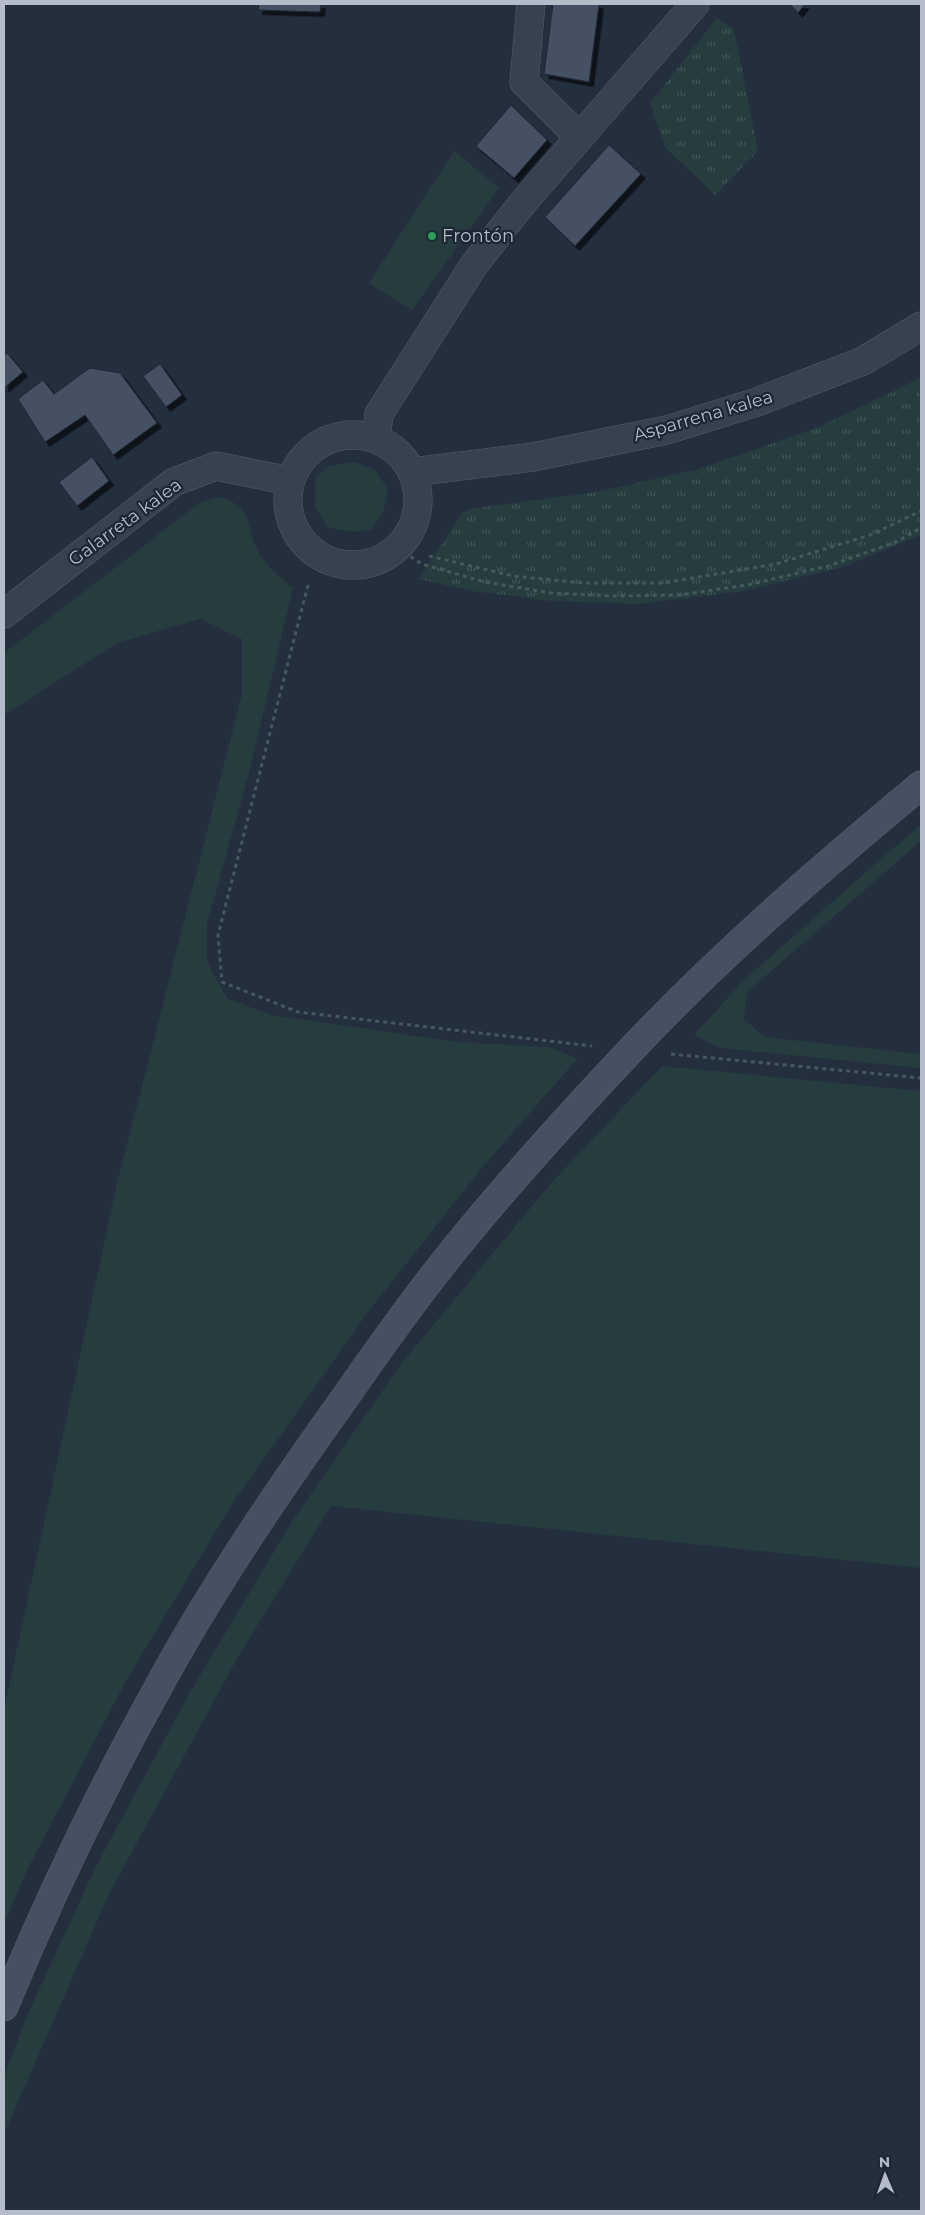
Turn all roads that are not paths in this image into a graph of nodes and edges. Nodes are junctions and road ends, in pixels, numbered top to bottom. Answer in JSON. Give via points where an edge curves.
{"nodes":[{"id":1,"x":531,"y":4,"type":"edge"},
{"id":2,"x":695,"y":4,"type":"edge"},
{"id":3,"x":581,"y":135,"type":"junction"},
{"id":4,"x":921,"y":326,"type":"edge"},
{"id":5,"x":376,"y":438,"type":"junction"},
{"id":6,"x":412,"y":472,"type":"junction"},
{"id":7,"x":290,"y":481,"type":"junction"},
{"id":8,"x":4,"y":614,"type":"edge"},
{"id":9,"x":921,"y":785,"type":"edge"},
{"id":10,"x":4,"y":2007,"type":"edge"}],
"edges":[{"from":1,"to":3,"type":"street","via":[[524,82]]},
{"from":2,"to":3,"type":"street"},
{"from":3,"to":5,"type":"street","via":[[474,265],[379,414]]},
{"from":4,"to":6,"type":"street","name":"Asparrena kalea","via":[[863,360],[757,402],[668,430],[532,457]]},
{"from":5,"to":6,"type":"street","via":[[397,451]]},
{"from":5,"to":7,"type":"street","via":[[349,435],[323,442],[302,458]]},
{"from":6,"to":7,"type":"street","via":[[418,492],[417,512],[410,532],[397,548],[372,562],[344,565],[318,556],[298,536],[288,510]]},
{"from":7,"to":8,"type":"street","name":"Galarreta kalea","via":[[216,466],[174,482]]},
{"from":9,"to":10,"type":"main road","via":[[828,862],[631,1050],[445,1261],[289,1476],[218,1585],[155,1692],[85,1828]]}]}
